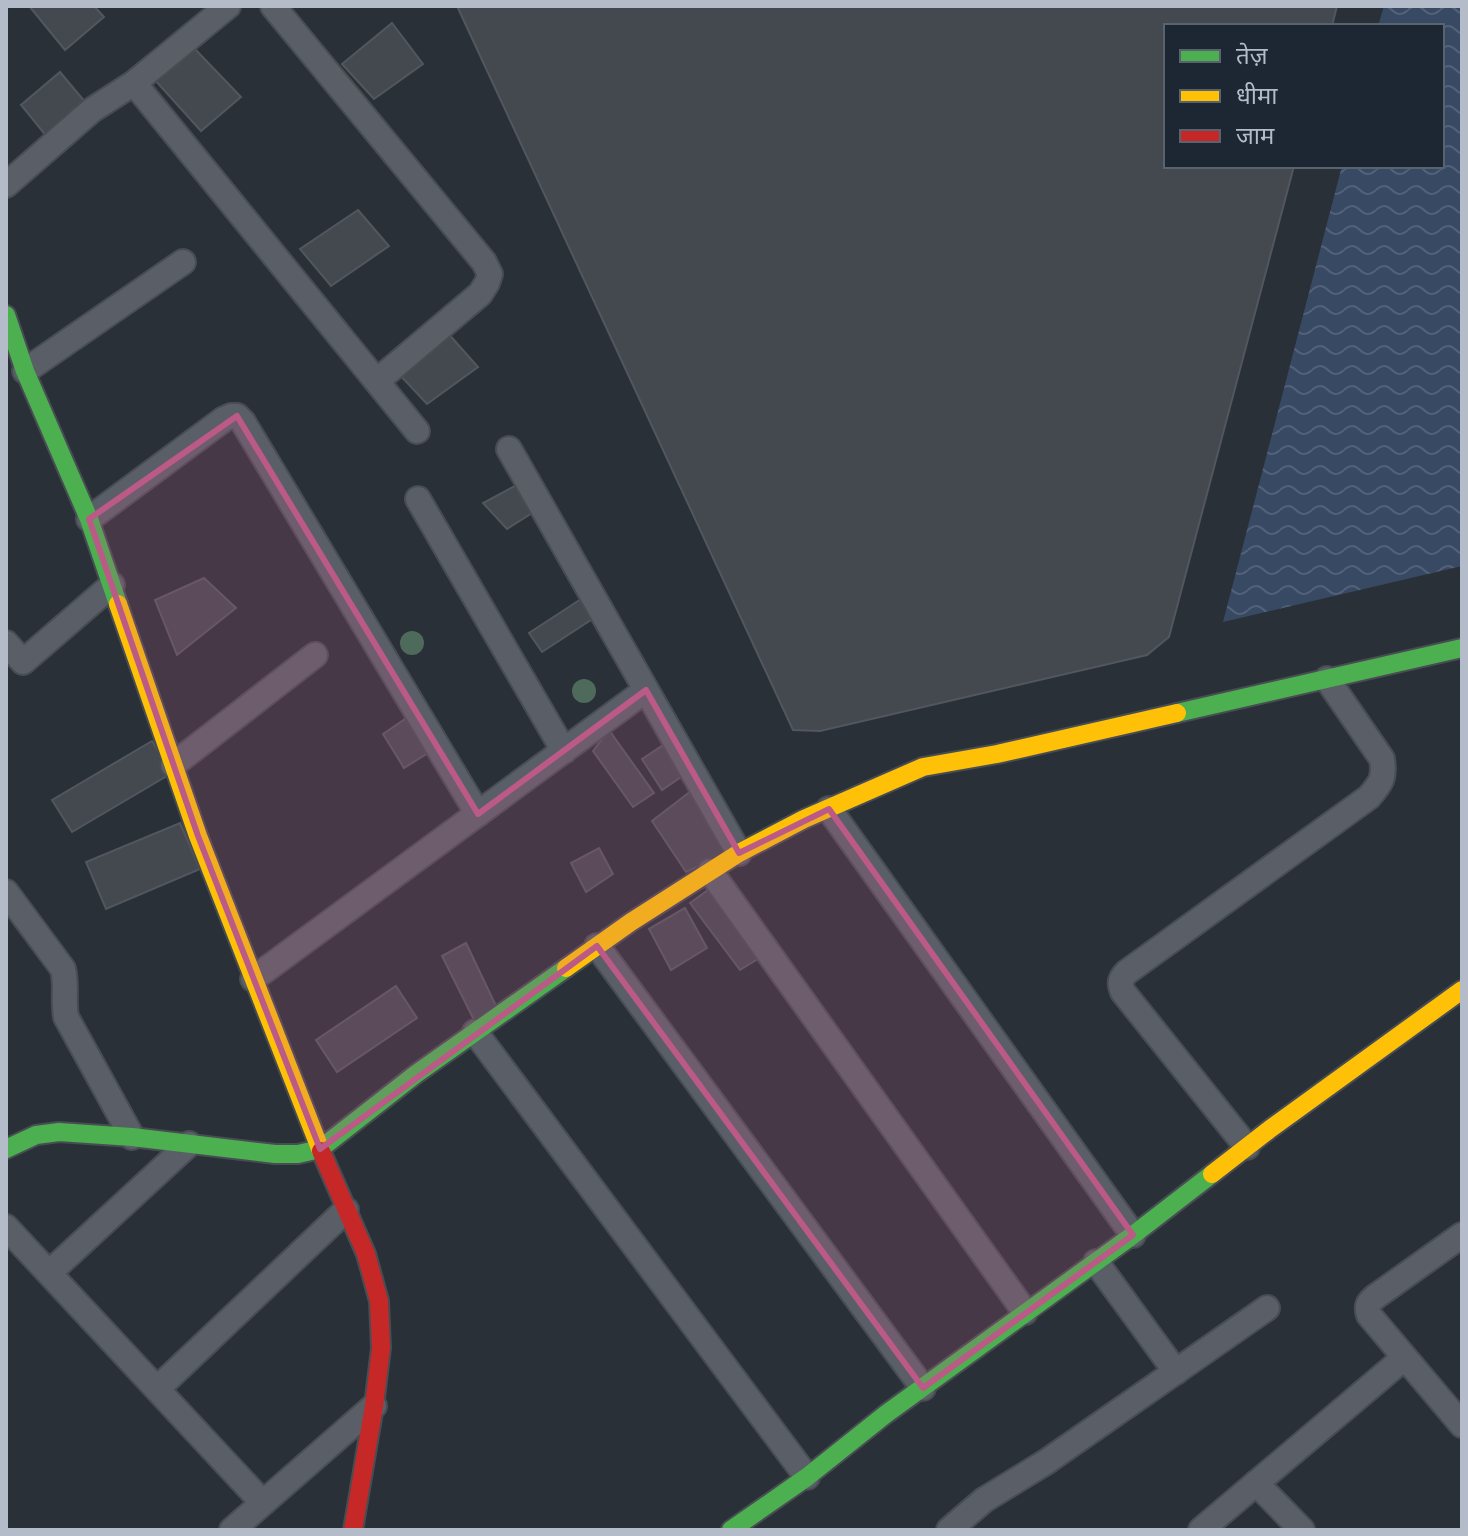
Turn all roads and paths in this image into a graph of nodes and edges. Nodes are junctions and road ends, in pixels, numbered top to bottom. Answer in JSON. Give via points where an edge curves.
{"nodes":[{"id":1,"x":228,"y":6,"type":"edge"},
{"id":2,"x":273,"y":6,"type":"edge"},
{"id":3,"x":134,"y":83,"type":"junction"},
{"id":4,"x":6,"y":185,"type":"edge"},
{"id":5,"x":183,"y":262,"type":"dead end"},
{"id":6,"x":6,"y":315,"type":"edge"},
{"id":7,"x":25,"y":371,"type":"junction"},
{"id":8,"x":377,"y":381,"type":"junction"},
{"id":9,"x":417,"y":431,"type":"dead end"},
{"id":10,"x":509,"y":449,"type":"dead end"},
{"id":11,"x":418,"y":499,"type":"dead end"},
{"id":12,"x":89,"y":519,"type":"junction"},
{"id":13,"x":112,"y":585,"type":"junction"},
{"id":14,"x":6,"y":643,"type":"edge"},
{"id":15,"x":1462,"y":648,"type":"edge"},
{"id":16,"x":315,"y":655,"type":"dead end"},
{"id":17,"x":14,"y":670,"type":"edge"},
{"id":18,"x":1327,"y":679,"type":"junction"},
{"id":19,"x":646,"y":690,"type":"junction"},
{"id":20,"x":564,"y":751,"type":"junction"},
{"id":21,"x":173,"y":765,"type":"junction"},
{"id":22,"x":829,"y":809,"type":"junction"},
{"id":23,"x":478,"y":814,"type":"junction"},
{"id":24,"x":739,"y":853,"type":"junction"},
{"id":25,"x":710,"y":871,"type":"junction"},
{"id":26,"x":6,"y":892,"type":"edge"},
{"id":27,"x":597,"y":946,"type":"junction"},
{"id":28,"x":253,"y":979,"type":"junction"},
{"id":29,"x":1462,"y":990,"type":"edge"},
{"id":30,"x":475,"y":1032,"type":"junction"},
{"id":31,"x":132,"y":1137,"type":"junction"},
{"id":32,"x":189,"y":1144,"type":"junction"},
{"id":33,"x":1247,"y":1147,"type":"junction"},
{"id":34,"x":6,"y":1149,"type":"edge"},
{"id":35,"x":320,"y":1149,"type":"junction"},
{"id":36,"x":346,"y":1210,"type":"junction"},
{"id":37,"x":6,"y":1227,"type":"edge"},
{"id":38,"x":1133,"y":1235,"type":"junction"},
{"id":39,"x":1462,"y":1235,"type":"edge"},
{"id":40,"x":1096,"y":1262,"type":"junction"},
{"id":41,"x":49,"y":1273,"type":"junction"},
{"id":42,"x":1267,"y":1308,"type":"dead end"},
{"id":43,"x":1025,"y":1312,"type":"junction"},
{"id":44,"x":1404,"y":1358,"type":"junction"},
{"id":45,"x":1176,"y":1372,"type":"junction"},
{"id":46,"x":923,"y":1388,"type":"junction"},
{"id":47,"x":157,"y":1389,"type":"junction"},
{"id":48,"x":374,"y":1406,"type":"junction"},
{"id":49,"x":1462,"y":1425,"type":"edge"},
{"id":50,"x":807,"y":1477,"type":"junction"},
{"id":51,"x":1256,"y":1483,"type":"junction"},
{"id":52,"x":263,"y":1503,"type":"junction"},
{"id":53,"x":360,"y":1524,"type":"edge"},
{"id":54,"x":232,"y":1530,"type":"edge"},
{"id":55,"x":731,"y":1530,"type":"edge"},
{"id":56,"x":949,"y":1530,"type":"edge"},
{"id":57,"x":1201,"y":1530,"type":"edge"},
{"id":58,"x":1302,"y":1530,"type":"edge"}],
"edges":[{"from":1,"to":3,"type":"street"},
{"from":2,"to":8,"type":"street","via":[[490,274],[480,294]]},
{"from":3,"to":4,"type":"street","via":[[92,110]]},
{"from":3,"to":8,"type":"street"},
{"from":5,"to":7,"type":"street"},
{"from":6,"to":7,"type":"street"},
{"from":7,"to":12,"type":"street"},
{"from":8,"to":9,"type":"street"},
{"from":10,"to":19,"type":"street"},
{"from":11,"to":20,"type":"street"},
{"from":12,"to":13,"type":"street"},
{"from":12,"to":23,"type":"street","via":[[224,419],[237,416]]},
{"from":13,"to":17,"type":"street"},
{"from":13,"to":21,"type":"street"},
{"from":14,"to":17,"type":"street"},
{"from":15,"to":18,"type":"street"},
{"from":16,"to":21,"type":"street"},
{"from":18,"to":22,"type":"street","via":[[923,767]]},
{"from":18,"to":33,"type":"street","via":[[1382,759],[1384,774],[1378,787],[1127,972],[1120,984]]},
{"from":19,"to":20,"type":"street"},
{"from":19,"to":24,"type":"street"},
{"from":20,"to":23,"type":"street"},
{"from":21,"to":28,"type":"street"},
{"from":22,"to":24,"type":"street"},
{"from":22,"to":38,"type":"street"},
{"from":23,"to":28,"type":"street"},
{"from":24,"to":25,"type":"street"},
{"from":25,"to":27,"type":"street"},
{"from":25,"to":43,"type":"street"},
{"from":26,"to":31,"type":"street","via":[[63,969],[66,1017]]},
{"from":27,"to":30,"type":"street"},
{"from":27,"to":46,"type":"street"},
{"from":28,"to":35,"type":"street"},
{"from":29,"to":33,"type":"street"},
{"from":30,"to":35,"type":"street"},
{"from":30,"to":50,"type":"street"},
{"from":31,"to":32,"type":"street"},
{"from":31,"to":34,"type":"street","via":[[59,1132],[36,1135]]},
{"from":32,"to":35,"type":"street","via":[[275,1154]]},
{"from":32,"to":41,"type":"street"},
{"from":33,"to":38,"type":"street"},
{"from":35,"to":36,"type":"street"},
{"from":36,"to":47,"type":"street"},
{"from":36,"to":48,"type":"street","via":[[379,1301],[381,1348]]},
{"from":37,"to":41,"type":"street"},
{"from":38,"to":40,"type":"street"},
{"from":39,"to":44,"type":"street","via":[[1366,1308]]},
{"from":40,"to":43,"type":"street"},
{"from":40,"to":45,"type":"street"},
{"from":41,"to":47,"type":"street"},
{"from":42,"to":45,"type":"street"},
{"from":43,"to":46,"type":"street"},
{"from":44,"to":49,"type":"street"},
{"from":44,"to":51,"type":"street"},
{"from":45,"to":56,"type":"street","via":[[984,1500]]},
{"from":46,"to":50,"type":"street"},
{"from":47,"to":52,"type":"street"},
{"from":48,"to":52,"type":"street"},
{"from":48,"to":53,"type":"street"},
{"from":50,"to":55,"type":"street"},
{"from":51,"to":57,"type":"street"},
{"from":51,"to":58,"type":"street"},
{"from":52,"to":54,"type":"street"}]}
